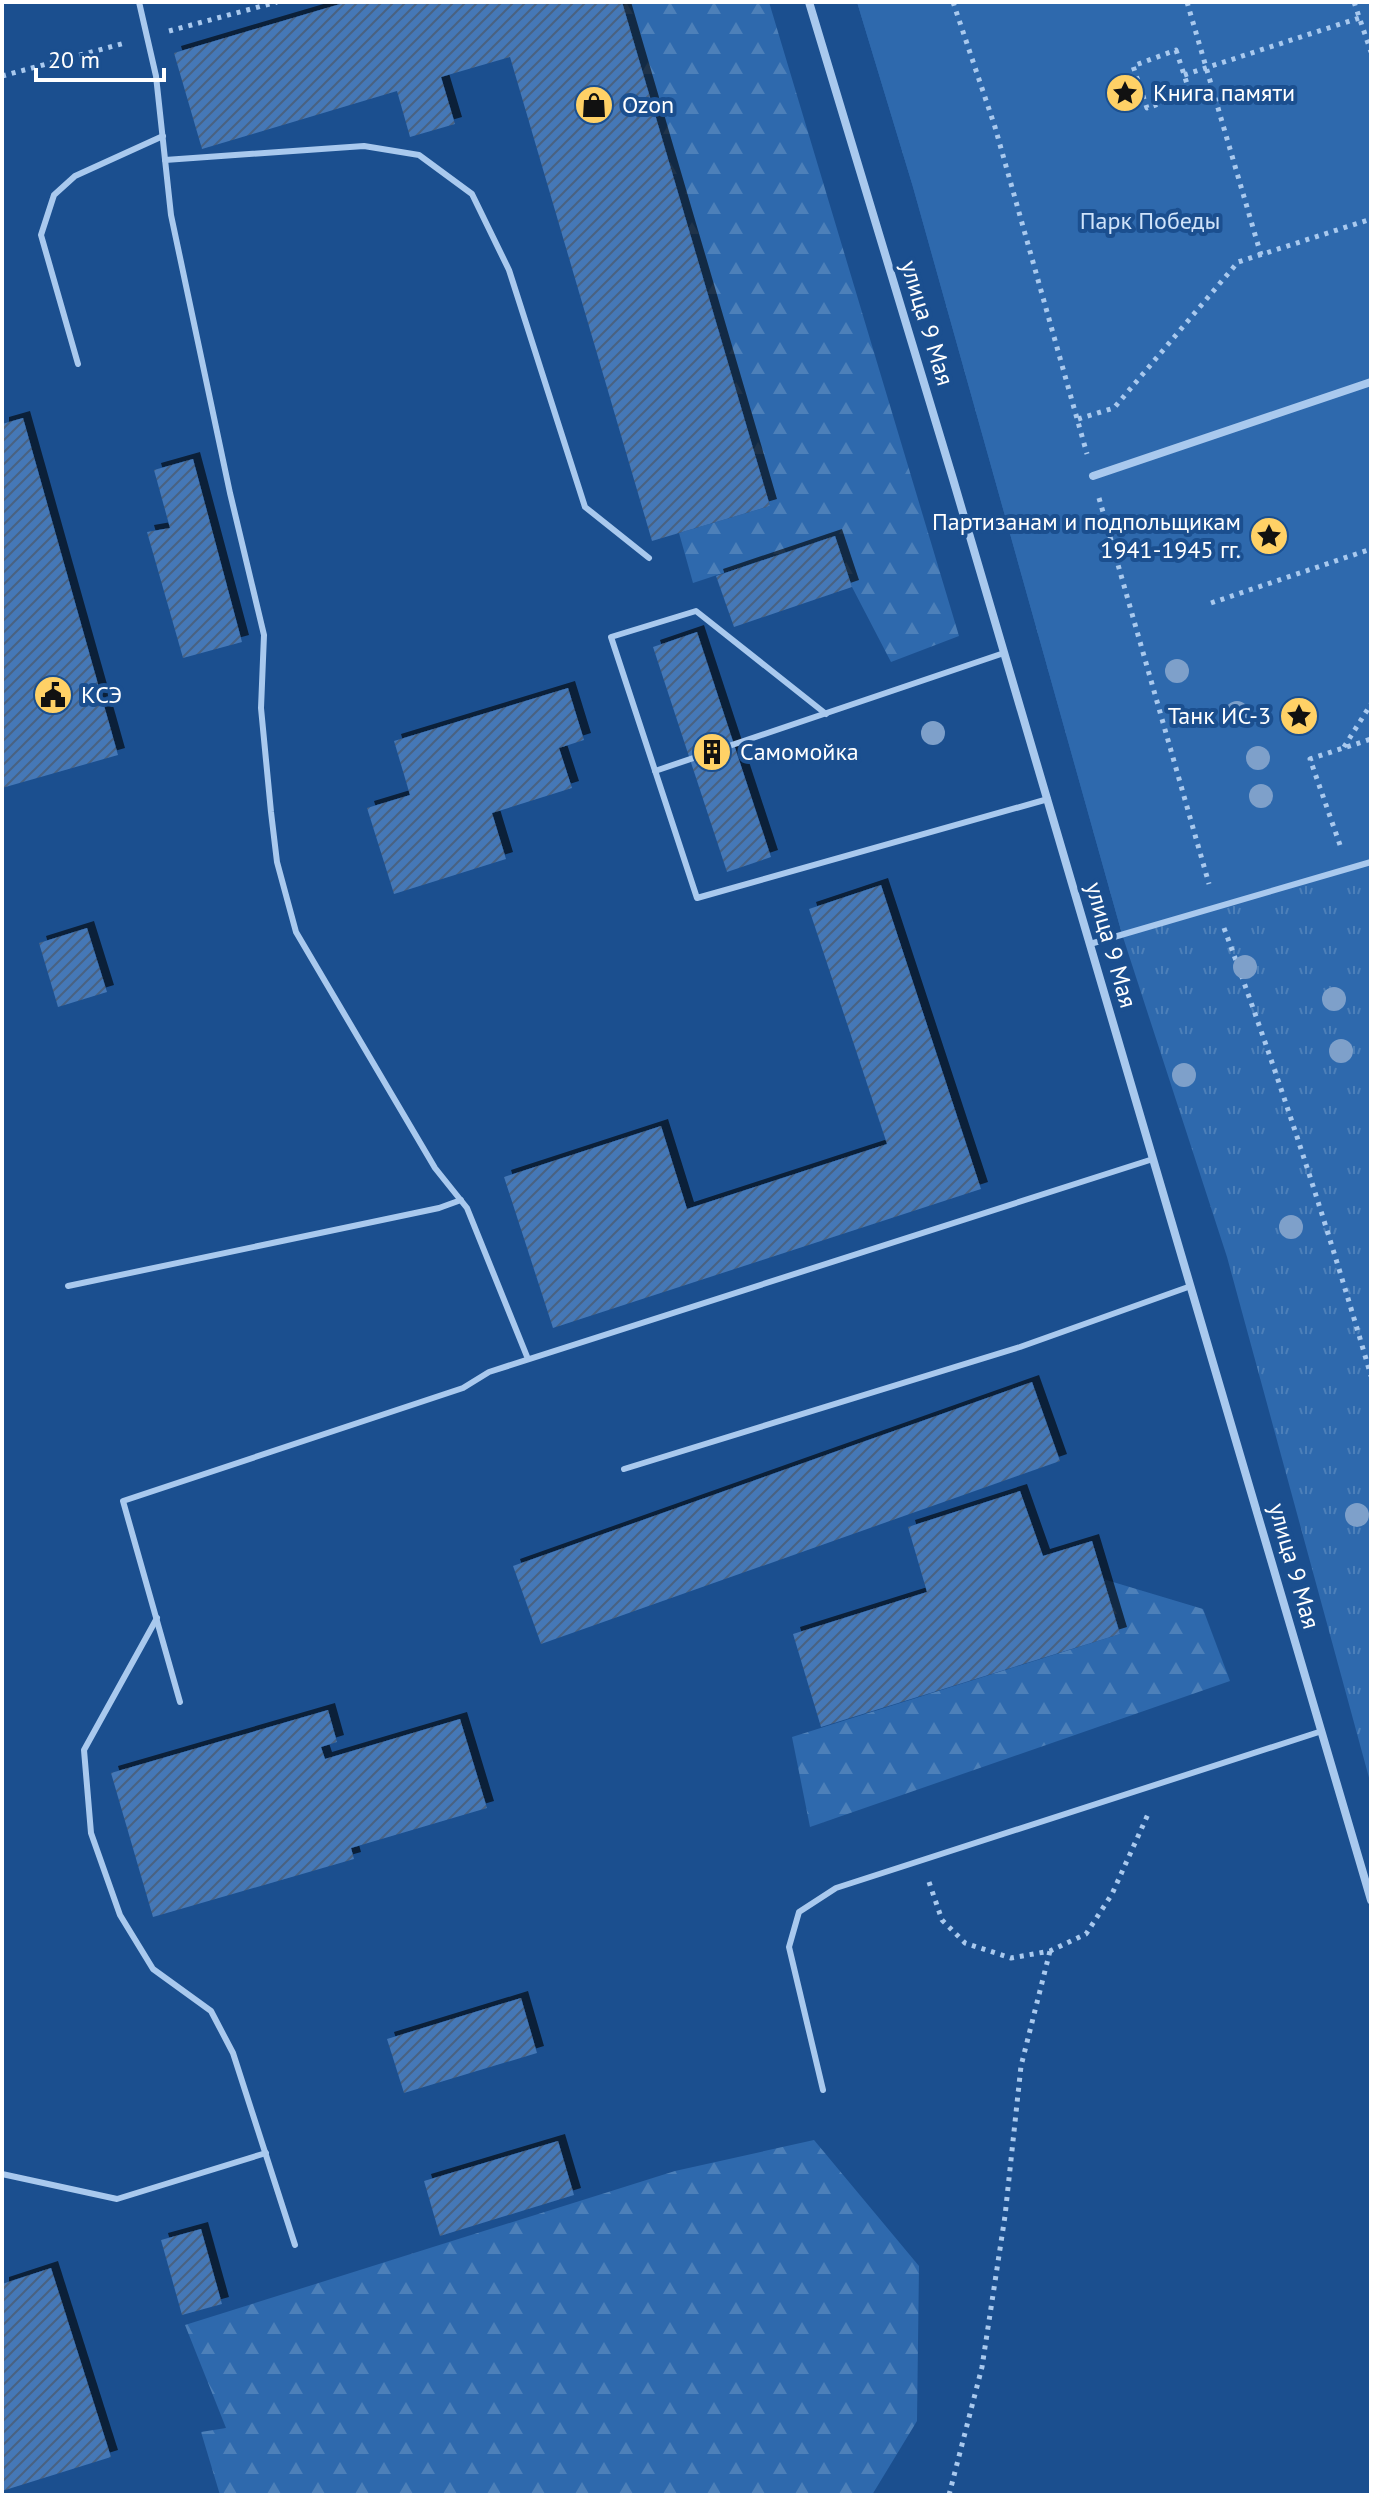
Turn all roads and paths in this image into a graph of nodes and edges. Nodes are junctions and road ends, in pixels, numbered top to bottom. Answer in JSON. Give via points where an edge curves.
{"nodes":[{"id":1,"x":139,"y":2,"type":"edge"},
{"id":2,"x":809,"y":2,"type":"edge"},
{"id":3,"x":1187,"y":2,"type":"edge"},
{"id":4,"x":1354,"y":2,"type":"edge"},
{"id":5,"x":1359,"y":18,"type":"junction"},
{"id":6,"x":1371,"y":52,"type":"edge"},
{"id":7,"x":1207,"y":68,"type":"junction"},
{"id":8,"x":1184,"y":75,"type":"junction"},
{"id":9,"x":163,"y":136,"type":"junction"},
{"id":10,"x":165,"y":160,"type":"junction"},
{"id":11,"x":1371,"y":219,"type":"edge"},
{"id":12,"x":1261,"y":255,"type":"junction"},
{"id":13,"x":78,"y":364,"type":"dead end"},
{"id":14,"x":1371,"y":382,"type":"edge"},
{"id":15,"x":1078,"y":419,"type":"dead end"},
{"id":16,"x":1093,"y":476,"type":"dead end"},
{"id":17,"x":1371,"y":549,"type":"edge"},
{"id":18,"x":649,"y":558,"type":"dead end"},
{"id":19,"x":1211,"y":603,"type":"dead end"},
{"id":20,"x":1004,"y":653,"type":"junction"},
{"id":21,"x":1371,"y":704,"type":"edge"},
{"id":22,"x":826,"y":714,"type":"junction"},
{"id":23,"x":1371,"y":739,"type":"edge"},
{"id":24,"x":1344,"y":748,"type":"junction"},
{"id":25,"x":655,"y":771,"type":"junction"},
{"id":26,"x":1048,"y":799,"type":"junction"},
{"id":27,"x":1371,"y":862,"type":"edge"},
{"id":28,"x":1348,"y":868,"type":"junction"},
{"id":29,"x":1216,"y":908,"type":"junction"},
{"id":30,"x":1090,"y":944,"type":"junction"},
{"id":31,"x":1153,"y":1159,"type":"junction"},
{"id":32,"x":461,"y":1200,"type":"junction"},
{"id":33,"x":68,"y":1286,"type":"dead end"},
{"id":34,"x":1191,"y":1286,"type":"junction"},
{"id":35,"x":528,"y":1359,"type":"junction"},
{"id":36,"x":1371,"y":1376,"type":"edge"},
{"id":37,"x":624,"y":1469,"type":"dead end"},
{"id":38,"x":157,"y":1618,"type":"junction"},
{"id":39,"x":180,"y":1702,"type":"dead end"},
{"id":40,"x":1322,"y":1731,"type":"junction"},
{"id":41,"x":1163,"y":1782,"type":"junction"},
{"id":42,"x":922,"y":1860,"type":"junction"},
{"id":43,"x":1371,"y":1900,"type":"edge"},
{"id":44,"x":1050,"y":1951,"type":"junction"},
{"id":45,"x":823,"y":2090,"type":"dead end"},
{"id":46,"x":266,"y":2153,"type":"junction"},
{"id":47,"x":2,"y":2174,"type":"edge"},
{"id":48,"x":295,"y":2245,"type":"dead end"},
{"id":49,"x":949,"y":2495,"type":"edge"}],
"edges":[{"from":1,"to":9,"type":"lane"},
{"from":2,"to":20,"type":"street","name":"улица 9 Мая"},
{"from":3,"to":7,"type":"path"},
{"from":4,"to":5,"type":"path"},
{"from":5,"to":6,"type":"path"},
{"from":5,"to":7,"type":"path"},
{"from":7,"to":8,"type":"path"},
{"from":7,"to":12,"type":"path"},
{"from":8,"to":8,"type":"path","via":[[1176,50],[1133,66],[1147,108],[1190,93]]},
{"from":9,"to":10,"type":"lane"},
{"from":9,"to":13,"type":"lane","via":[[75,176],[54,195],[41,235]]},
{"from":10,"to":18,"type":"lane","via":[[364,146],[419,155],[472,194],[509,270],[585,507]]},
{"from":10,"to":32,"type":"lane","via":[[171,215],[264,635],[261,708],[271,812],[277,862],[296,932],[435,1168]]},
{"from":11,"to":12,"type":"path"},
{"from":12,"to":15,"type":"path","via":[[1238,262],[1114,408]]},
{"from":14,"to":16,"type":"street"},
{"from":17,"to":19,"type":"path"},
{"from":20,"to":22,"type":"lane"},
{"from":20,"to":26,"type":"street","name":"улица 9 Мая"},
{"from":21,"to":24,"type":"path"},
{"from":22,"to":25,"type":"lane"},
{"from":22,"to":25,"type":"lane","via":[[696,611],[611,637]]},
{"from":23,"to":24,"type":"path"},
{"from":24,"to":28,"type":"path","via":[[1310,759]]},
{"from":25,"to":26,"type":"lane","via":[[697,898]]},
{"from":26,"to":30,"type":"street","name":"улица 9 Мая"},
{"from":27,"to":28,"type":"lane"},
{"from":28,"to":29,"type":"lane"},
{"from":29,"to":30,"type":"lane"},
{"from":29,"to":36,"type":"path","via":[[1318,1197]]},
{"from":30,"to":31,"type":"street","name":"улица 9 Мая"},
{"from":31,"to":34,"type":"street","name":"улица 9 Мая"},
{"from":31,"to":35,"type":"lane"},
{"from":32,"to":33,"type":"lane"},
{"from":32,"to":35,"type":"lane"},
{"from":34,"to":37,"type":"lane","via":[[1020,1347]]},
{"from":34,"to":40,"type":"street","name":"улица 9 Мая"},
{"from":35,"to":38,"type":"lane","via":[[489,1372],[463,1388],[123,1501]]},
{"from":38,"to":39,"type":"lane"},
{"from":38,"to":46,"type":"lane","via":[[84,1750],[91,1833],[120,1915],[153,1969],[211,2011],[233,2053]]},
{"from":40,"to":41,"type":"lane"},
{"from":40,"to":43,"type":"street","name":"улица 9 Мая"},
{"from":41,"to":42,"type":"lane"},
{"from":41,"to":44,"type":"path","via":[[1112,1894],[1086,1934]]},
{"from":42,"to":44,"type":"path","via":[[942,1920],[965,1943],[1011,1958]]},
{"from":42,"to":45,"type":"lane","via":[[836,1888],[799,1912],[789,1947]]},
{"from":44,"to":49,"type":"path","via":[[1021,2066],[982,2367]]},
{"from":46,"to":47,"type":"lane","via":[[117,2199]]},
{"from":46,"to":48,"type":"lane"}]}
